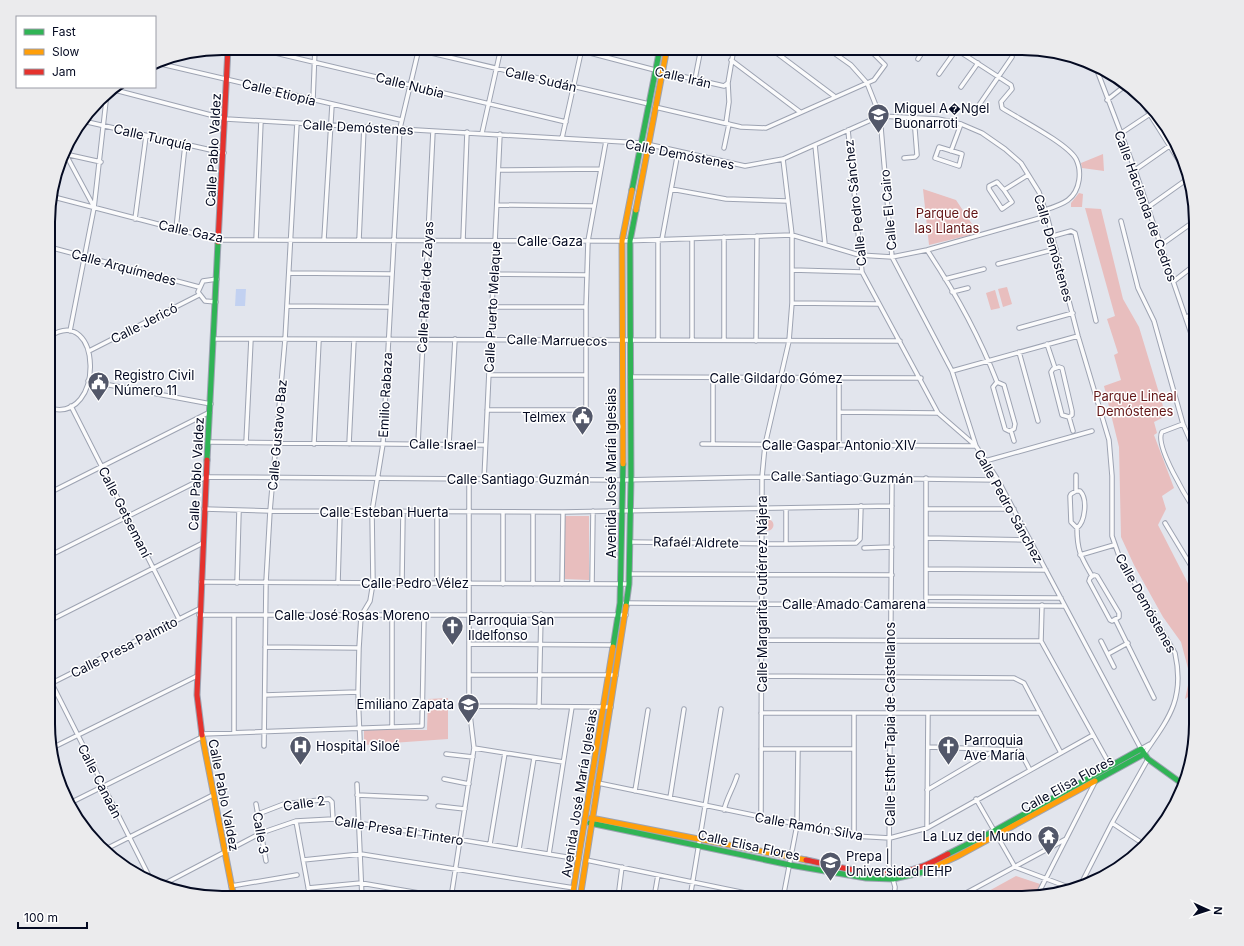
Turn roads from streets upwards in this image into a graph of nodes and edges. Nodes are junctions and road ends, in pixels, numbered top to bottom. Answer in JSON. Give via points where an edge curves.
{"nodes":[{"id":1,"x":228,"y":55,"type":"edge"},
{"id":2,"x":284,"y":55,"type":"edge"},
{"id":3,"x":314,"y":55,"type":"edge"},
{"id":4,"x":418,"y":55,"type":"edge"},
{"id":5,"x":442,"y":55,"type":"edge"},
{"id":6,"x":499,"y":55,"type":"edge"},
{"id":7,"x":581,"y":55,"type":"edge"},
{"id":8,"x":603,"y":55,"type":"edge"},
{"id":9,"x":658,"y":55,"type":"edge"},
{"id":10,"x":665,"y":55,"type":"edge"},
{"id":11,"x":700,"y":55,"type":"edge"},
{"id":12,"x":732,"y":55,"type":"edge"},
{"id":13,"x":779,"y":55,"type":"edge"},
{"id":14,"x":837,"y":55,"type":"edge"},
{"id":15,"x":875,"y":55,"type":"edge"},
{"id":16,"x":921,"y":55,"type":"edge"},
{"id":17,"x":951,"y":55,"type":"edge"},
{"id":18,"x":965,"y":55,"type":"edge"},
{"id":19,"x":1012,"y":57,"type":"dead end"},
{"id":20,"x":918,"y":59,"type":"dead end"},
{"id":21,"x":731,"y":60,"type":"junction"},
{"id":22,"x":314,"y":62,"type":"junction"},
{"id":23,"x":978,"y":63,"type":"junction"},
{"id":24,"x":166,"y":65,"type":"edge"},
{"id":25,"x":496,"y":69,"type":"junction"},
{"id":26,"x":655,"y":70,"type":"junction"},
{"id":27,"x":662,"y":72,"type":"junction"},
{"id":28,"x":1097,"y":73,"type":"edge"},
{"id":29,"x":939,"y":74,"type":"dead end"},
{"id":30,"x":999,"y":76,"type":"junction"},
{"id":31,"x":227,"y":79,"type":"junction"},
{"id":32,"x":695,"y":79,"type":"junction"},
{"id":33,"x":868,"y":83,"type":"junction"},
{"id":34,"x":727,"y":84,"type":"junction"},
{"id":35,"x":411,"y":86,"type":"junction"},
{"id":36,"x":574,"y":86,"type":"junction"},
{"id":37,"x":961,"y":87,"type":"dead end"},
{"id":38,"x":1122,"y":88,"type":"edge"},
{"id":39,"x":119,"y":91,"type":"edge"},
{"id":40,"x":834,"y":96,"type":"junction"},
{"id":41,"x":313,"y":100,"type":"junction"},
{"id":42,"x":1108,"y":100,"type":"junction"},
{"id":43,"x":106,"y":102,"type":"edge"},
{"id":44,"x":488,"y":104,"type":"junction"},
{"id":45,"x":649,"y":104,"type":"junction"},
{"id":46,"x":332,"y":105,"type":"junction"},
{"id":47,"x":979,"y":105,"type":"dead end"},
{"id":48,"x":655,"y":107,"type":"junction"},
{"id":49,"x":800,"y":112,"type":"junction"},
{"id":50,"x":1150,"y":115,"type":"edge"},
{"id":51,"x":880,"y":116,"type":"junction"},
{"id":52,"x":914,"y":117,"type":"junction"},
{"id":53,"x":226,"y":119,"type":"junction"},
{"id":54,"x":401,"y":120,"type":"junction"},
{"id":55,"x":261,"y":121,"type":"junction"},
{"id":56,"x":88,"y":122,"type":"edge"},
{"id":57,"x":566,"y":122,"type":"junction"},
{"id":58,"x":1155,"y":122,"type":"edge"},
{"id":59,"x":296,"y":123,"type":"junction"},
{"id":60,"x":728,"y":124,"type":"junction"},
{"id":61,"x":961,"y":124,"type":"junction"},
{"id":62,"x":331,"y":125,"type":"junction"},
{"id":63,"x":104,"y":126,"type":"junction"},
{"id":64,"x":364,"y":127,"type":"junction"},
{"id":65,"x":400,"y":128,"type":"junction"},
{"id":66,"x":434,"y":130,"type":"junction"},
{"id":67,"x":848,"y":130,"type":"junction"},
{"id":68,"x":467,"y":132,"type":"junction"},
{"id":69,"x":482,"y":133,"type":"junction"},
{"id":70,"x":500,"y":134,"type":"junction"},
{"id":71,"x":1120,"y":134,"type":"junction"},
{"id":72,"x":146,"y":136,"type":"junction"},
{"id":73,"x":562,"y":138,"type":"junction"},
{"id":74,"x":606,"y":140,"type":"junction"},
{"id":75,"x":642,"y":143,"type":"junction"},
{"id":76,"x":648,"y":144,"type":"junction"},
{"id":77,"x":185,"y":145,"type":"junction"},
{"id":78,"x":815,"y":145,"type":"junction"},
{"id":79,"x":1169,"y":146,"type":"junction"},
{"id":80,"x":724,"y":148,"type":"dead end"},
{"id":81,"x":952,"y":151,"type":"junction"},
{"id":82,"x":678,"y":152,"type":"junction"},
{"id":83,"x":224,"y":153,"type":"junction"},
{"id":84,"x":70,"y":154,"type":"edge"},
{"id":85,"x":1174,"y":154,"type":"edge"},
{"id":86,"x":68,"y":158,"type":"edge"},
{"id":87,"x":904,"y":158,"type":"dead end"},
{"id":88,"x":783,"y":159,"type":"junction"},
{"id":89,"x":101,"y":162,"type":"junction"},
{"id":90,"x":600,"y":169,"type":"junction"},
{"id":91,"x":499,"y":170,"type":"junction"},
{"id":92,"x":1134,"y":170,"type":"junction"},
{"id":93,"x":1028,"y":175,"type":"junction"},
{"id":94,"x":1184,"y":182,"type":"edge"},
{"id":95,"x":671,"y":189,"type":"junction"},
{"id":96,"x":1004,"y":190,"type":"junction"},
{"id":97,"x":56,"y":198,"type":"edge"},
{"id":98,"x":788,"y":200,"type":"junction"},
{"id":99,"x":497,"y":206,"type":"junction"},
{"id":100,"x":593,"y":206,"type":"junction"},
{"id":101,"x":1148,"y":207,"type":"junction"},
{"id":102,"x":94,"y":208,"type":"junction"},
{"id":103,"x":1045,"y":210,"type":"junction"},
{"id":104,"x":1047,"y":216,"type":"junction"},
{"id":105,"x":136,"y":218,"type":"junction"},
{"id":106,"x":1121,"y":221,"type":"dead end"},
{"id":107,"x":1189,"y":225,"type":"edge"},
{"id":108,"x":176,"y":229,"type":"junction"},
{"id":109,"x":792,"y":235,"type":"junction"},
{"id":110,"x":757,"y":236,"type":"junction"},
{"id":111,"x":1053,"y":236,"type":"junction"},
{"id":112,"x":724,"y":237,"type":"junction"},
{"id":113,"x":692,"y":239,"type":"junction"},
{"id":114,"x":219,"y":240,"type":"junction"},
{"id":115,"x":256,"y":240,"type":"junction"},
{"id":116,"x":290,"y":240,"type":"junction"},
{"id":117,"x":324,"y":240,"type":"junction"},
{"id":118,"x":359,"y":240,"type":"junction"},
{"id":119,"x":393,"y":240,"type":"junction"},
{"id":120,"x":428,"y":240,"type":"junction"},
{"id":121,"x":463,"y":240,"type":"junction"},
{"id":122,"x":660,"y":240,"type":"junction"},
{"id":123,"x":496,"y":241,"type":"junction"},
{"id":124,"x":588,"y":241,"type":"junction"},
{"id":125,"x":622,"y":241,"type":"junction"},
{"id":126,"x":630,"y":241,"type":"junction"},
{"id":127,"x":825,"y":244,"type":"junction"},
{"id":128,"x":1161,"y":245,"type":"junction"},
{"id":129,"x":55,"y":248,"type":"edge"},
{"id":130,"x":1056,"y":249,"type":"junction"},
{"id":131,"x":927,"y":250,"type":"junction"},
{"id":132,"x":859,"y":254,"type":"junction"},
{"id":133,"x":85,"y":256,"type":"junction"},
{"id":134,"x":892,"y":257,"type":"junction"},
{"id":135,"x":998,"y":264,"type":"dead end"},
{"id":136,"x":984,"y":269,"type":"dead end"},
{"id":137,"x":1189,"y":269,"type":"edge"},
{"id":138,"x":792,"y":270,"type":"junction"},
{"id":139,"x":862,"y":272,"type":"junction"},
{"id":140,"x":289,"y":273,"type":"junction"},
{"id":141,"x":392,"y":274,"type":"junction"},
{"id":142,"x":494,"y":274,"type":"junction"},
{"id":143,"x":587,"y":274,"type":"junction"},
{"id":144,"x":217,"y":279,"type":"junction"},
{"id":145,"x":945,"y":279,"type":"junction"},
{"id":146,"x":1174,"y":281,"type":"junction"},
{"id":147,"x":199,"y":287,"type":"junction"},
{"id":148,"x":968,"y":288,"type":"dead end"},
{"id":149,"x":952,"y":292,"type":"junction"},
{"id":150,"x":199,"y":295,"type":"junction"},
{"id":151,"x":216,"y":302,"type":"junction"},
{"id":152,"x":792,"y":303,"type":"junction"},
{"id":153,"x":879,"y":304,"type":"junction"},
{"id":154,"x":287,"y":306,"type":"junction"},
{"id":155,"x":390,"y":307,"type":"junction"},
{"id":156,"x":492,"y":307,"type":"junction"},
{"id":157,"x":586,"y":307,"type":"junction"},
{"id":158,"x":1073,"y":313,"type":"junction"},
{"id":159,"x":1189,"y":316,"type":"edge"},
{"id":160,"x":1186,"y":318,"type":"junction"},
{"id":161,"x":1096,"y":321,"type":"dead end"},
{"id":162,"x":1189,"y":327,"type":"edge"},
{"id":163,"x":1019,"y":328,"type":"dead end"},
{"id":164,"x":70,"y":331,"type":"junction"},
{"id":165,"x":55,"y":334,"type":"edge"},
{"id":166,"x":1078,"y":336,"type":"junction"},
{"id":167,"x":214,"y":338,"type":"junction"},
{"id":168,"x":423,"y":339,"type":"junction"},
{"id":169,"x":455,"y":339,"type":"junction"},
{"id":170,"x":490,"y":339,"type":"junction"},
{"id":171,"x":251,"y":340,"type":"junction"},
{"id":172,"x":285,"y":340,"type":"junction"},
{"id":173,"x":319,"y":340,"type":"junction"},
{"id":174,"x":354,"y":340,"type":"junction"},
{"id":175,"x":388,"y":340,"type":"junction"},
{"id":176,"x":630,"y":340,"type":"junction"},
{"id":177,"x":658,"y":340,"type":"junction"},
{"id":178,"x":692,"y":340,"type":"junction"},
{"id":179,"x":724,"y":340,"type":"junction"},
{"id":180,"x":756,"y":340,"type":"junction"},
{"id":181,"x":586,"y":341,"type":"junction"},
{"id":182,"x":621,"y":341,"type":"junction"},
{"id":183,"x":789,"y":341,"type":"junction"},
{"id":184,"x":900,"y":341,"type":"junction"},
{"id":185,"x":1047,"y":344,"type":"junction"},
{"id":186,"x":89,"y":351,"type":"junction"},
{"id":187,"x":1019,"y":352,"type":"junction"},
{"id":188,"x":989,"y":361,"type":"junction"},
{"id":189,"x":1055,"y":368,"type":"junction"},
{"id":190,"x":952,"y":371,"type":"junction"},
{"id":191,"x":489,"y":375,"type":"junction"},
{"id":192,"x":586,"y":375,"type":"junction"},
{"id":193,"x":630,"y":377,"type":"junction"},
{"id":194,"x":713,"y":378,"type":"junction"},
{"id":195,"x":780,"y":378,"type":"junction"},
{"id":196,"x":839,"y":378,"type":"junction"},
{"id":197,"x":921,"y":378,"type":"junction"},
{"id":198,"x":88,"y":381,"type":"junction"},
{"id":199,"x":997,"y":382,"type":"junction"},
{"id":200,"x":211,"y":404,"type":"junction"},
{"id":201,"x":71,"y":406,"type":"junction"},
{"id":202,"x":55,"y":409,"type":"edge"},
{"id":203,"x":487,"y":410,"type":"junction"},
{"id":204,"x":210,"y":412,"type":"junction"},
{"id":205,"x":839,"y":412,"type":"junction"},
{"id":206,"x":938,"y":413,"type":"junction"},
{"id":207,"x":1069,"y":417,"type":"junction"},
{"id":208,"x":1038,"y":421,"type":"dead end"},
{"id":209,"x":1183,"y":424,"type":"junction"},
{"id":210,"x":1011,"y":431,"type":"junction"},
{"id":211,"x":1073,"y":431,"type":"dead end"},
{"id":212,"x":1092,"y":431,"type":"dead end"},
{"id":213,"x":1189,"y":438,"type":"edge"},
{"id":214,"x":1014,"y":441,"type":"dead end"},
{"id":215,"x":208,"y":442,"type":"junction"},
{"id":216,"x":246,"y":443,"type":"junction"},
{"id":217,"x":277,"y":444,"type":"junction"},
{"id":218,"x":314,"y":444,"type":"junction"},
{"id":219,"x":349,"y":444,"type":"junction"},
{"id":220,"x":383,"y":444,"type":"junction"},
{"id":221,"x":418,"y":444,"type":"junction"},
{"id":222,"x":450,"y":444,"type":"junction"},
{"id":223,"x":702,"y":444,"type":"dead end"},
{"id":224,"x":713,"y":444,"type":"junction"},
{"id":225,"x":765,"y":444,"type":"junction"},
{"id":226,"x":485,"y":445,"type":"junction"},
{"id":227,"x":839,"y":445,"type":"junction"},
{"id":228,"x":976,"y":446,"type":"junction"},
{"id":229,"x":985,"y":460,"type":"junction"},
{"id":230,"x":102,"y":467,"type":"junction"},
{"id":231,"x":1076,"y":475,"type":"dead end"},
{"id":232,"x":762,"y":476,"type":"junction"},
{"id":233,"x":206,"y":477,"type":"junction"},
{"id":234,"x":274,"y":477,"type":"junction"},
{"id":235,"x":378,"y":478,"type":"junction"},
{"id":236,"x":631,"y":478,"type":"junction"},
{"id":237,"x":892,"y":478,"type":"junction"},
{"id":238,"x":926,"y":478,"type":"junction"},
{"id":239,"x":469,"y":479,"type":"junction"},
{"id":240,"x":484,"y":480,"type":"junction"},
{"id":241,"x":622,"y":480,"type":"junction"},
{"id":242,"x":998,"y":480,"type":"junction"},
{"id":243,"x":55,"y":490,"type":"edge"},
{"id":244,"x":1076,"y":491,"type":"junction"},
{"id":245,"x":1189,"y":501,"type":"edge"},
{"id":246,"x":861,"y":506,"type":"junction"},
{"id":247,"x":892,"y":506,"type":"junction"},
{"id":248,"x":786,"y":508,"type":"junction"},
{"id":249,"x":204,"y":509,"type":"junction"},
{"id":250,"x":761,"y":509,"type":"junction"},
{"id":251,"x":1014,"y":509,"type":"junction"},
{"id":252,"x":630,"y":510,"type":"junction"},
{"id":253,"x":926,"y":510,"type":"junction"},
{"id":254,"x":239,"y":511,"type":"junction"},
{"id":255,"x":270,"y":511,"type":"junction"},
{"id":256,"x":372,"y":511,"type":"junction"},
{"id":257,"x":593,"y":511,"type":"junction"},
{"id":258,"x":623,"y":511,"type":"junction"},
{"id":259,"x":340,"y":512,"type":"junction"},
{"id":260,"x":403,"y":512,"type":"junction"},
{"id":261,"x":437,"y":512,"type":"junction"},
{"id":262,"x":468,"y":512,"type":"junction"},
{"id":263,"x":503,"y":512,"type":"junction"},
{"id":264,"x":533,"y":512,"type":"junction"},
{"id":265,"x":563,"y":512,"type":"junction"},
{"id":266,"x":127,"y":517,"type":"junction"},
{"id":267,"x":1165,"y":523,"type":"dead end"},
{"id":268,"x":1077,"y":528,"type":"junction"},
{"id":269,"x":926,"y":538,"type":"junction"},
{"id":270,"x":1030,"y":540,"type":"junction"},
{"id":271,"x":630,"y":542,"type":"junction"},
{"id":272,"x":203,"y":543,"type":"junction"},
{"id":273,"x":762,"y":543,"type":"junction"},
{"id":274,"x":786,"y":544,"type":"junction"},
{"id":275,"x":1114,"y":545,"type":"junction"},
{"id":276,"x":892,"y":547,"type":"junction"},
{"id":277,"x":864,"y":548,"type":"dead end"},
{"id":278,"x":55,"y":553,"type":"edge"},
{"id":279,"x":1080,"y":555,"type":"junction"},
{"id":280,"x":1189,"y":562,"type":"edge"},
{"id":281,"x":153,"y":569,"type":"junction"},
{"id":282,"x":926,"y":569,"type":"junction"},
{"id":283,"x":1046,"y":570,"type":"junction"},
{"id":284,"x":629,"y":574,"type":"junction"},
{"id":285,"x":763,"y":574,"type":"junction"},
{"id":286,"x":892,"y":575,"type":"junction"},
{"id":287,"x":1092,"y":576,"type":"junction"},
{"id":288,"x":200,"y":582,"type":"junction"},
{"id":289,"x":266,"y":582,"type":"junction"},
{"id":290,"x":237,"y":583,"type":"junction"},
{"id":291,"x":338,"y":583,"type":"junction"},
{"id":292,"x":373,"y":583,"type":"junction"},
{"id":293,"x":402,"y":583,"type":"junction"},
{"id":294,"x":437,"y":583,"type":"junction"},
{"id":295,"x":468,"y":583,"type":"junction"},
{"id":296,"x":503,"y":584,"type":"junction"},
{"id":297,"x":533,"y":584,"type":"junction"},
{"id":298,"x":562,"y":584,"type":"junction"},
{"id":299,"x":592,"y":584,"type":"junction"},
{"id":300,"x":621,"y":584,"type":"junction"},
{"id":301,"x":629,"y":584,"type":"junction"},
{"id":302,"x":926,"y":597,"type":"junction"},
{"id":303,"x":1061,"y":598,"type":"junction"},
{"id":304,"x":620,"y":603,"type":"junction"},
{"id":305,"x":627,"y":603,"type":"junction"},
{"id":306,"x":762,"y":604,"type":"junction"},
{"id":307,"x":891,"y":605,"type":"junction"},
{"id":308,"x":926,"y":605,"type":"junction"},
{"id":309,"x":1042,"y":605,"type":"junction"},
{"id":310,"x":1064,"y":606,"type":"junction"},
{"id":311,"x":199,"y":612,"type":"junction"},
{"id":312,"x":541,"y":614,"type":"junction"},
{"id":313,"x":234,"y":615,"type":"junction"},
{"id":314,"x":265,"y":615,"type":"junction"},
{"id":315,"x":392,"y":615,"type":"junction"},
{"id":316,"x":424,"y":615,"type":"junction"},
{"id":317,"x":469,"y":615,"type":"junction"},
{"id":318,"x":618,"y":615,"type":"junction"},
{"id":319,"x":626,"y":615,"type":"junction"},
{"id":320,"x":361,"y":616,"type":"junction"},
{"id":321,"x":55,"y":618,"type":"edge"},
{"id":322,"x":178,"y":619,"type":"junction"},
{"id":323,"x":1115,"y":619,"type":"junction"},
{"id":324,"x":762,"y":640,"type":"junction"},
{"id":325,"x":891,"y":640,"type":"junction"},
{"id":326,"x":1041,"y":641,"type":"junction"},
{"id":327,"x":1101,"y":641,"type":"dead end"},
{"id":328,"x":1128,"y":643,"type":"junction"},
{"id":329,"x":469,"y":644,"type":"junction"},
{"id":330,"x":540,"y":645,"type":"junction"},
{"id":331,"x":614,"y":645,"type":"junction"},
{"id":332,"x":265,"y":647,"type":"junction"},
{"id":333,"x":359,"y":648,"type":"junction"},
{"id":334,"x":1108,"y":654,"type":"junction"},
{"id":335,"x":1114,"y":667,"type":"dead end"},
{"id":336,"x":469,"y":675,"type":"junction"},
{"id":337,"x":541,"y":675,"type":"junction"},
{"id":338,"x":616,"y":675,"type":"junction"},
{"id":339,"x":197,"y":676,"type":"junction"},
{"id":340,"x":608,"y":676,"type":"junction"},
{"id":341,"x":762,"y":676,"type":"junction"},
{"id":342,"x":891,"y":676,"type":"junction"},
{"id":343,"x":55,"y":681,"type":"edge"},
{"id":344,"x":358,"y":692,"type":"junction"},
{"id":345,"x":55,"y":694,"type":"edge"},
{"id":346,"x":265,"y":695,"type":"junction"},
{"id":347,"x":1154,"y":698,"type":"dead end"},
{"id":348,"x":468,"y":706,"type":"junction"},
{"id":349,"x":539,"y":707,"type":"junction"},
{"id":350,"x":572,"y":707,"type":"junction"},
{"id":351,"x":604,"y":707,"type":"junction"},
{"id":352,"x":611,"y":707,"type":"junction"},
{"id":353,"x":684,"y":709,"type":"dead end"},
{"id":354,"x":720,"y":709,"type":"dead end"},
{"id":355,"x":648,"y":710,"type":"dead end"},
{"id":356,"x":762,"y":713,"type":"junction"},
{"id":357,"x":854,"y":713,"type":"junction"},
{"id":358,"x":891,"y":713,"type":"junction"},
{"id":359,"x":928,"y":713,"type":"junction"},
{"id":360,"x":1040,"y":713,"type":"junction"},
{"id":361,"x":392,"y":727,"type":"junction"},
{"id":362,"x":358,"y":728,"type":"junction"},
{"id":363,"x":264,"y":732,"type":"junction"},
{"id":364,"x":234,"y":733,"type":"junction"},
{"id":365,"x":202,"y":735,"type":"junction"},
{"id":366,"x":1094,"y":735,"type":"junction"},
{"id":367,"x":77,"y":736,"type":"junction"},
{"id":368,"x":360,"y":741,"type":"dead end"},
{"id":369,"x":56,"y":746,"type":"edge"},
{"id":370,"x":264,"y":746,"type":"dead end"},
{"id":371,"x":928,"y":747,"type":"junction"},
{"id":372,"x":474,"y":748,"type":"junction"},
{"id":373,"x":761,"y":749,"type":"junction"},
{"id":374,"x":798,"y":749,"type":"junction"},
{"id":375,"x":854,"y":749,"type":"junction"},
{"id":376,"x":996,"y":750,"type":"junction"},
{"id":377,"x":1143,"y":752,"type":"junction"},
{"id":378,"x":505,"y":753,"type":"junction"},
{"id":379,"x":1061,"y":753,"type":"junction"},
{"id":380,"x":446,"y":754,"type":"dead end"},
{"id":381,"x":473,"y":757,"type":"junction"},
{"id":382,"x":534,"y":758,"type":"junction"},
{"id":383,"x":1148,"y":759,"type":"junction"},
{"id":384,"x":563,"y":762,"type":"junction"},
{"id":385,"x":1112,"y":769,"type":"junction"},
{"id":386,"x":1030,"y":770,"type":"junction"},
{"id":387,"x":1099,"y":774,"type":"junction"},
{"id":388,"x":737,"y":776,"type":"dead end"},
{"id":389,"x":444,"y":779,"type":"dead end"},
{"id":390,"x":1179,"y":780,"type":"edge"},
{"id":391,"x":1096,"y":781,"type":"junction"},
{"id":392,"x":598,"y":783,"type":"junction"},
{"id":393,"x":357,"y":784,"type":"dead end"},
{"id":394,"x":469,"y":784,"type":"junction"},
{"id":395,"x":103,"y":786,"type":"junction"},
{"id":396,"x":927,"y":790,"type":"junction"},
{"id":397,"x":635,"y":791,"type":"junction"},
{"id":398,"x":213,"y":795,"type":"junction"},
{"id":399,"x":357,"y":795,"type":"junction"},
{"id":400,"x":426,"y":798,"type":"dead end"},
{"id":401,"x":670,"y":798,"type":"junction"},
{"id":402,"x":976,"y":799,"type":"junction"},
{"id":403,"x":74,"y":801,"type":"edge"},
{"id":404,"x":256,"y":804,"type":"dead end"},
{"id":405,"x":438,"y":806,"type":"dead end"},
{"id":406,"x":705,"y":806,"type":"junction"},
{"id":407,"x":465,"y":810,"type":"junction"},
{"id":408,"x":724,"y":810,"type":"junction"},
{"id":409,"x":258,"y":814,"type":"junction"},
{"id":410,"x":761,"y":817,"type":"junction"},
{"id":411,"x":333,"y":819,"type":"junction"},
{"id":412,"x":585,"y":820,"type":"junction"},
{"id":413,"x":296,"y":821,"type":"junction"},
{"id":414,"x":592,"y":821,"type":"junction"},
{"id":415,"x":358,"y":823,"type":"junction"},
{"id":416,"x":1112,"y":823,"type":"junction"},
{"id":417,"x":798,"y":825,"type":"junction"},
{"id":418,"x":927,"y":828,"type":"junction"},
{"id":419,"x":262,"y":833,"type":"junction"},
{"id":420,"x":996,"y":833,"type":"junction"},
{"id":421,"x":854,"y":836,"type":"junction"},
{"id":422,"x":129,"y":838,"type":"junction"},
{"id":423,"x":890,"y":838,"type":"junction"},
{"id":424,"x":1067,"y":839,"type":"junction"},
{"id":425,"x":461,"y":840,"type":"junction"},
{"id":426,"x":1140,"y":842,"type":"edge"},
{"id":427,"x":699,"y":843,"type":"junction"},
{"id":428,"x":490,"y":844,"type":"junction"},
{"id":429,"x":109,"y":847,"type":"edge"},
{"id":430,"x":519,"y":849,"type":"junction"},
{"id":431,"x":224,"y":853,"type":"junction"},
{"id":432,"x":361,"y":854,"type":"junction"},
{"id":433,"x":549,"y":854,"type":"junction"},
{"id":434,"x":579,"y":859,"type":"junction"},
{"id":435,"x":303,"y":860,"type":"junction"},
{"id":436,"x":586,"y":860,"type":"junction"},
{"id":437,"x":266,"y":861,"type":"dead end"},
{"id":438,"x":791,"y":862,"type":"junction"},
{"id":439,"x":622,"y":867,"type":"junction"},
{"id":440,"x":1015,"y":867,"type":"junction"},
{"id":441,"x":456,"y":869,"type":"junction"},
{"id":442,"x":891,"y":873,"type":"junction"},
{"id":443,"x":148,"y":874,"type":"edge"},
{"id":444,"x":297,"y":875,"type":"dead end"},
{"id":445,"x":658,"y":875,"type":"junction"},
{"id":446,"x":893,"y":879,"type":"junction"},
{"id":447,"x":1046,"y":879,"type":"junction"},
{"id":448,"x":1084,"y":879,"type":"edge"},
{"id":449,"x":168,"y":882,"type":"edge"},
{"id":450,"x":693,"y":882,"type":"junction"},
{"id":451,"x":361,"y":883,"type":"junction"},
{"id":452,"x":1064,"y":885,"type":"edge"},
{"id":453,"x":231,"y":886,"type":"junction"},
{"id":454,"x":308,"y":888,"type":"junction"},
{"id":455,"x":574,"y":888,"type":"junction"},
{"id":456,"x":1040,"y":890,"type":"edge"},
{"id":457,"x":232,"y":891,"type":"edge"},
{"id":458,"x":309,"y":891,"type":"edge"},
{"id":459,"x":362,"y":891,"type":"edge"},
{"id":460,"x":408,"y":891,"type":"edge"},
{"id":461,"x":451,"y":891,"type":"edge"},
{"id":462,"x":573,"y":891,"type":"edge"},
{"id":463,"x":581,"y":891,"type":"edge"},
{"id":464,"x":619,"y":891,"type":"edge"},
{"id":465,"x":655,"y":891,"type":"edge"},
{"id":466,"x":691,"y":891,"type":"edge"},
{"id":467,"x":736,"y":891,"type":"edge"},
{"id":468,"x":785,"y":891,"type":"edge"},
{"id":469,"x":895,"y":891,"type":"edge"},
{"id":470,"x":970,"y":891,"type":"edge"}],
"edges":[{"from":1,"to":31,"type":"street","name":"Calle Pablo Valdez"},
{"from":2,"to":22,"type":"street","name":"Calle Nubia"},
{"from":3,"to":22,"type":"street"},
{"from":4,"to":35,"type":"street","name":"Emilio Rabaza"},
{"from":5,"to":25,"type":"street","name":"Calle Sudán"},
{"from":6,"to":25,"type":"street"},
{"from":7,"to":36,"type":"street"},
{"from":8,"to":26,"type":"street","name":"Calle Irán"},
{"from":9,"to":26,"type":"street","name":"Avenida José María Iglesias"},
{"from":10,"to":27,"type":"street","name":"Avenida José María Iglesias"},
{"from":11,"to":32,"type":"street"},
{"from":12,"to":21,"type":"street"},
{"from":13,"to":40,"type":"street"},
{"from":14,"to":33,"type":"street","name":"Calle El Cairo","via":[[851,65]]},
{"from":15,"to":33,"type":"street","via":[[885,66],[874,80]]},
{"from":16,"to":20,"type":"street"},
{"from":17,"to":29,"type":"street"},
{"from":18,"to":23,"type":"street"},
{"from":19,"to":30,"type":"street"},
{"from":21,"to":34,"type":"street"},
{"from":21,"to":49,"type":"street"},
{"from":22,"to":35,"type":"street","name":"Calle Nubia"},
{"from":22,"to":41,"type":"street"},
{"from":23,"to":30,"type":"street"},
{"from":23,"to":37,"type":"street"},
{"from":24,"to":31,"type":"street","name":"Calle Etiopía"},
{"from":25,"to":36,"type":"street","name":"Calle Sudán"},
{"from":25,"to":44,"type":"street"},
{"from":26,"to":27,"type":"street","name":"Calle Irán"},
{"from":26,"to":45,"type":"street","name":"Avenida José María Iglesias"},
{"from":27,"to":32,"type":"street","name":"Calle Irán"},
{"from":27,"to":48,"type":"street","name":"Avenida José María Iglesias"},
{"from":28,"to":42,"type":"street","name":"Calle Hacienda de Cedros"},
{"from":30,"to":47,"type":"street"},
{"from":30,"to":103,"type":"street","via":[[1012,88],[1001,102],[1002,108],[1066,148],[1077,160],[1079,178],[1074,196]]},
{"from":31,"to":41,"type":"street","name":"Calle Etiopía"},
{"from":31,"to":53,"type":"street","name":"Calle Pablo Valdez"},
{"from":32,"to":34,"type":"street","name":"Calle Irán"},
{"from":33,"to":40,"type":"street"},
{"from":33,"to":51,"type":"street","name":"Calle El Cairo"},
{"from":34,"to":60,"type":"street"},
{"from":35,"to":44,"type":"street","name":"Calle Nubia"},
{"from":35,"to":54,"type":"street","name":"Emilio Rabaza"},
{"from":36,"to":45,"type":"street","name":"Calle Sudán"},
{"from":36,"to":57,"type":"street"},
{"from":38,"to":42,"type":"street"},
{"from":39,"to":53,"type":"street","name":"Calle Demóstenes"},
{"from":40,"to":49,"type":"street"},
{"from":41,"to":46,"type":"street","name":"Calle Etiopía"},
{"from":42,"to":71,"type":"street","name":"Calle Hacienda de Cedros"},
{"from":43,"to":63,"type":"street"},
{"from":44,"to":57,"type":"street","name":"Calle Nubia"},
{"from":44,"to":69,"type":"street"},
{"from":45,"to":75,"type":"street","name":"Avenida José María Iglesias"},
{"from":46,"to":54,"type":"street","name":"Calle Etiopía"},
{"from":46,"to":62,"type":"street"},
{"from":48,"to":60,"type":"street"},
{"from":48,"to":76,"type":"street","name":"Avenida José María Iglesias"},
{"from":49,"to":60,"type":"street","via":[[766,128]]},
{"from":50,"to":71,"type":"street"},
{"from":51,"to":52,"type":"street","name":"Calle Demóstenes"},
{"from":51,"to":67,"type":"street","name":"Calle Demóstenes"},
{"from":51,"to":134,"type":"street","name":"Calle El Cairo"},
{"from":52,"to":61,"type":"street","name":"Calle Demóstenes"},
{"from":52,"to":87,"type":"street","via":[[917,156]]},
{"from":53,"to":55,"type":"street","name":"Calle Demóstenes"},
{"from":53,"to":83,"type":"street","name":"Calle Pablo Valdez"},
{"from":54,"to":65,"type":"street","name":"Emilio Rabaza"},
{"from":55,"to":59,"type":"street","name":"Calle Demóstenes"},
{"from":55,"to":115,"type":"street"},
{"from":56,"to":63,"type":"street","name":"Calle Turquía"},
{"from":57,"to":73,"type":"street"},
{"from":58,"to":79,"type":"street"},
{"from":59,"to":62,"type":"street","name":"Calle Demóstenes"},
{"from":59,"to":116,"type":"street","name":"Calle Gustavo Baz"},
{"from":60,"to":80,"type":"street"},
{"from":61,"to":81,"type":"street"},
{"from":61,"to":93,"type":"street","name":"Calle Demóstenes","via":[[982,133],[1017,159]]},
{"from":62,"to":64,"type":"street","name":"Calle Demóstenes"},
{"from":62,"to":117,"type":"street"},
{"from":63,"to":72,"type":"street","name":"Calle Turquía"},
{"from":63,"to":89,"type":"street"},
{"from":64,"to":65,"type":"street","name":"Calle Demóstenes"},
{"from":64,"to":118,"type":"street"},
{"from":65,"to":66,"type":"street","name":"Calle Demóstenes"},
{"from":65,"to":119,"type":"street","name":"Emilio Rabaza"},
{"from":66,"to":68,"type":"street","name":"Calle Demóstenes"},
{"from":66,"to":120,"type":"street","name":"Calle Rafaél de Zayas"},
{"from":67,"to":78,"type":"street","name":"Calle Demóstenes"},
{"from":67,"to":132,"type":"street","name":"Calle Pedro Sánchez"},
{"from":68,"to":69,"type":"street","name":"Calle Demóstenes"},
{"from":68,"to":121,"type":"street"},
{"from":69,"to":70,"type":"street","name":"Calle Demóstenes"},
{"from":70,"to":73,"type":"street","name":"Calle Demóstenes"},
{"from":70,"to":91,"type":"street","name":"Calle Puerto Melaque"},
{"from":71,"to":92,"type":"street","name":"Calle Hacienda de Cedros"},
{"from":72,"to":77,"type":"street","name":"Calle Turquía"},
{"from":72,"to":105,"type":"street"},
{"from":73,"to":74,"type":"street","name":"Calle Demóstenes"},
{"from":74,"to":75,"type":"street","name":"Calle Demóstenes"},
{"from":74,"to":90,"type":"street"},
{"from":75,"to":76,"type":"street","name":"Calle Demóstenes"},
{"from":75,"to":125,"type":"street","name":"Avenida José María Iglesias"},
{"from":76,"to":82,"type":"street","name":"Calle Demóstenes"},
{"from":76,"to":126,"type":"street","name":"Avenida José María Iglesias"},
{"from":77,"to":83,"type":"street","name":"Calle Turquía"},
{"from":77,"to":108,"type":"street"},
{"from":78,"to":88,"type":"street","name":"Calle Demóstenes"},
{"from":78,"to":127,"type":"street"},
{"from":79,"to":85,"type":"street"},
{"from":79,"to":92,"type":"street"},
{"from":81,"to":81,"type":"street","via":[[962,154],[959,166],[935,158],[940,147]]},
{"from":82,"to":88,"type":"street","name":"Calle Demóstenes","via":[[745,166]]},
{"from":82,"to":95,"type":"street"},
{"from":83,"to":114,"type":"street","name":"Calle Pablo Valdez"},
{"from":84,"to":89,"type":"street"},
{"from":86,"to":102,"type":"street"},
{"from":88,"to":98,"type":"street","name":"Calle Margarita Gutiérrez Nájera"},
{"from":89,"to":102,"type":"street"},
{"from":90,"to":91,"type":"street"},
{"from":90,"to":100,"type":"street"},
{"from":91,"to":99,"type":"street","name":"Calle Puerto Melaque"},
{"from":92,"to":101,"type":"street","name":"Calle Hacienda de Cedros"},
{"from":93,"to":96,"type":"street"},
{"from":93,"to":103,"type":"street","name":"Calle Demóstenes","via":[[1039,192]]},
{"from":94,"to":101,"type":"street"},
{"from":95,"to":98,"type":"street","via":[[726,199]]},
{"from":95,"to":122,"type":"street"},
{"from":96,"to":96,"type":"street","via":[[996,182],[988,187],[1002,208],[1012,202]]},
{"from":97,"to":102,"type":"street","name":"Calle Gaza"},
{"from":98,"to":109,"type":"street","name":"Calle Margarita Gutiérrez Nájera"},
{"from":99,"to":100,"type":"street"},
{"from":99,"to":123,"type":"street","name":"Calle Puerto Melaque"},
{"from":100,"to":124,"type":"street"},
{"from":101,"to":128,"type":"street","name":"Calle Hacienda de Cedros"},
{"from":102,"to":105,"type":"street","name":"Calle Gaza"},
{"from":102,"to":133,"type":"street"},
{"from":103,"to":104,"type":"street","name":"Calle Demóstenes"},
{"from":104,"to":111,"type":"street","name":"Calle Demóstenes"},
{"from":104,"to":131,"type":"street","name":"Calle Gaza"},
{"from":105,"to":108,"type":"street","name":"Calle Gaza"},
{"from":106,"to":209,"type":"street","via":[[1138,288],[1154,321]]},
{"from":107,"to":128,"type":"street"},
{"from":108,"to":114,"type":"street","name":"Calle Gaza"},
{"from":109,"to":110,"type":"street","name":"Calle Gaza"},
{"from":109,"to":127,"type":"street","name":"Calle Gaza"},
{"from":109,"to":138,"type":"street","name":"Calle Margarita Gutiérrez Nájera"},
{"from":110,"to":112,"type":"street","name":"Calle Gaza"},
{"from":110,"to":180,"type":"street"},
{"from":111,"to":130,"type":"street","name":"Calle Demóstenes"},
{"from":111,"to":161,"type":"street","via":[[1074,232]]},
{"from":112,"to":113,"type":"street","name":"Calle Gaza"},
{"from":112,"to":179,"type":"street"},
{"from":113,"to":122,"type":"street","name":"Calle Gaza"},
{"from":113,"to":178,"type":"street"},
{"from":114,"to":115,"type":"street","name":"Calle Gaza"},
{"from":114,"to":144,"type":"street","name":"Calle Pablo Valdez"},
{"from":115,"to":116,"type":"street","name":"Calle Gaza"},
{"from":116,"to":117,"type":"street","name":"Calle Gaza"},
{"from":116,"to":140,"type":"street","name":"Calle Gustavo Baz"},
{"from":117,"to":118,"type":"street","name":"Calle Gaza"},
{"from":118,"to":119,"type":"street","name":"Calle Gaza"},
{"from":119,"to":120,"type":"street","name":"Calle Gaza"},
{"from":119,"to":141,"type":"street","name":"Emilio Rabaza"},
{"from":120,"to":121,"type":"street","name":"Calle Gaza"},
{"from":120,"to":168,"type":"street","name":"Calle Rafaél de Zayas"},
{"from":121,"to":123,"type":"street","name":"Calle Gaza"},
{"from":122,"to":126,"type":"street","name":"Calle Gaza"},
{"from":122,"to":177,"type":"street"},
{"from":123,"to":124,"type":"street","name":"Calle Gaza"},
{"from":123,"to":142,"type":"street","name":"Calle Puerto Melaque"},
{"from":124,"to":125,"type":"street","name":"Calle Gaza"},
{"from":124,"to":143,"type":"street"},
{"from":125,"to":126,"type":"street","name":"Calle Gaza"},
{"from":125,"to":182,"type":"street","name":"Avenida José María Iglesias"},
{"from":126,"to":176,"type":"street","name":"Avenida José María Iglesias"},
{"from":127,"to":132,"type":"street","name":"Calle Gaza"},
{"from":128,"to":146,"type":"street","name":"Calle Hacienda de Cedros"},
{"from":129,"to":133,"type":"street","name":"Calle Arquímedes"},
{"from":130,"to":135,"type":"street"},
{"from":130,"to":158,"type":"street","name":"Calle Demóstenes"},
{"from":131,"to":134,"type":"street","name":"Calle Gaza"},
{"from":131,"to":145,"type":"street"},
{"from":132,"to":134,"type":"street","name":"Calle Gaza"},
{"from":132,"to":139,"type":"street","name":"Calle Pedro Sánchez"},
{"from":133,"to":147,"type":"street","name":"Calle Arquímedes"},
{"from":133,"to":164,"type":"street"},
{"from":134,"to":190,"type":"street","name":"Calle El Cairo"},
{"from":136,"to":145,"type":"street"},
{"from":137,"to":146,"type":"street"},
{"from":138,"to":139,"type":"street"},
{"from":138,"to":152,"type":"street","name":"Calle Margarita Gutiérrez Nájera"},
{"from":139,"to":153,"type":"street","name":"Calle Pedro Sánchez"},
{"from":140,"to":141,"type":"street"},
{"from":140,"to":154,"type":"street","name":"Calle Gustavo Baz"},
{"from":141,"to":155,"type":"street","name":"Emilio Rabaza"},
{"from":142,"to":143,"type":"street"},
{"from":142,"to":156,"type":"street","name":"Calle Puerto Melaque"},
{"from":143,"to":157,"type":"street"},
{"from":144,"to":147,"type":"street","via":[[206,280]]},
{"from":144,"to":151,"type":"street","name":"Calle Pablo Valdez"},
{"from":145,"to":149,"type":"street"},
{"from":146,"to":160,"type":"street","name":"Calle Hacienda de Cedros"},
{"from":147,"to":150,"type":"street"},
{"from":148,"to":149,"type":"street"},
{"from":149,"to":188,"type":"street"},
{"from":150,"to":151,"type":"street","via":[[205,301]]},
{"from":150,"to":186,"type":"street","name":"Calle Jericó"},
{"from":151,"to":167,"type":"street","name":"Calle Pablo Valdez"},
{"from":152,"to":153,"type":"street"},
{"from":152,"to":183,"type":"street","name":"Calle Margarita Gutiérrez Nájera"},
{"from":153,"to":184,"type":"street","name":"Calle Pedro Sánchez"},
{"from":154,"to":155,"type":"street"},
{"from":154,"to":172,"type":"street","name":"Calle Gustavo Baz"},
{"from":155,"to":175,"type":"street","name":"Emilio Rabaza"},
{"from":156,"to":157,"type":"street"},
{"from":156,"to":170,"type":"street","name":"Calle Puerto Melaque"},
{"from":157,"to":181,"type":"street"},
{"from":158,"to":163,"type":"street"},
{"from":158,"to":166,"type":"street","name":"Calle Demóstenes"},
{"from":159,"to":160,"type":"street"},
{"from":160,"to":162,"type":"street","name":"Calle Hacienda de Cedros"},
{"from":164,"to":165,"type":"street"},
{"from":164,"to":186,"type":"street","via":[[80,337]]},
{"from":166,"to":185,"type":"street"},
{"from":166,"to":275,"type":"street","name":"Calle Demóstenes","via":[[1109,440]]},
{"from":167,"to":171,"type":"street","name":"Calle Marruecos"},
{"from":167,"to":200,"type":"street","name":"Calle Pablo Valdez"},
{"from":168,"to":169,"type":"street","name":"Calle Marruecos"},
{"from":168,"to":175,"type":"street","name":"Calle Marruecos"},
{"from":168,"to":221,"type":"street","name":"Calle Rafaél de Zayas"},
{"from":169,"to":170,"type":"street","name":"Calle Marruecos"},
{"from":169,"to":222,"type":"street"},
{"from":170,"to":181,"type":"street","name":"Calle Marruecos"},
{"from":170,"to":191,"type":"street","name":"Calle Puerto Melaque"},
{"from":171,"to":172,"type":"street","name":"Calle Marruecos"},
{"from":171,"to":216,"type":"street"},
{"from":172,"to":173,"type":"street","name":"Calle Marruecos"},
{"from":172,"to":217,"type":"street","name":"Calle Gustavo Baz"},
{"from":173,"to":174,"type":"street","name":"Calle Marruecos"},
{"from":173,"to":218,"type":"street"},
{"from":174,"to":175,"type":"street","name":"Calle Marruecos"},
{"from":174,"to":219,"type":"street"},
{"from":175,"to":220,"type":"street","name":"Emilio Rabaza"},
{"from":176,"to":177,"type":"street","name":"Calle Marruecos"},
{"from":176,"to":182,"type":"street","name":"Calle Marruecos"},
{"from":176,"to":193,"type":"street","name":"Avenida José María Iglesias"},
{"from":177,"to":178,"type":"street","name":"Calle Marruecos"},
{"from":178,"to":179,"type":"street","name":"Calle Marruecos"},
{"from":179,"to":180,"type":"street","name":"Calle Marruecos"},
{"from":180,"to":183,"type":"street","name":"Calle Marruecos"},
{"from":181,"to":182,"type":"street","name":"Calle Marruecos"},
{"from":181,"to":192,"type":"street"},
{"from":182,"to":241,"type":"street","name":"Avenida José María Iglesias"},
{"from":183,"to":184,"type":"street","name":"Calle Marruecos"},
{"from":183,"to":195,"type":"street","name":"Calle Margarita Gutiérrez Nájera"},
{"from":184,"to":197,"type":"street","name":"Calle Pedro Sánchez"},
{"from":185,"to":187,"type":"street"},
{"from":185,"to":189,"type":"street"},
{"from":186,"to":198,"type":"street","via":[[91,366]]},
{"from":187,"to":188,"type":"street"},
{"from":187,"to":208,"type":"street"},
{"from":188,"to":190,"type":"street"},
{"from":188,"to":199,"type":"street"},
{"from":189,"to":207,"type":"street","via":[[1051,371],[1062,415]]},
{"from":189,"to":207,"type":"street","via":[[1062,369],[1072,411]]},
{"from":190,"to":228,"type":"street","name":"Calle El Cairo"},
{"from":191,"to":192,"type":"street"},
{"from":191,"to":203,"type":"street","name":"Calle Puerto Melaque"},
{"from":192,"to":203,"type":"street","via":[[586,410]]},
{"from":193,"to":194,"type":"street","name":"Calle Gildardo Gómez"},
{"from":193,"to":236,"type":"street","name":"Avenida José María Iglesias"},
{"from":194,"to":195,"type":"street","name":"Calle Gildardo Gómez"},
{"from":194,"to":224,"type":"street"},
{"from":195,"to":196,"type":"street","name":"Calle Gildardo Gómez"},
{"from":195,"to":225,"type":"street","name":"Calle Margarita Gutiérrez Nájera"},
{"from":196,"to":197,"type":"street","name":"Calle Gildardo Gómez"},
{"from":196,"to":205,"type":"street"},
{"from":197,"to":206,"type":"street","name":"Calle Pedro Sánchez"},
{"from":198,"to":200,"type":"street"},
{"from":198,"to":201,"type":"street","via":[[80,398]]},
{"from":199,"to":210,"type":"street","via":[[1004,385],[1015,424]]},
{"from":199,"to":210,"type":"street","via":[[993,387],[1004,429]]},
{"from":200,"to":204,"type":"street","name":"Calle Pablo Valdez"},
{"from":201,"to":202,"type":"street","via":[[63,410]]},
{"from":201,"to":230,"type":"street","name":"Calle Getsemaní"},
{"from":203,"to":226,"type":"street","name":"Calle Puerto Melaque"},
{"from":204,"to":215,"type":"street","name":"Calle Pablo Valdez"},
{"from":204,"to":230,"type":"street"},
{"from":205,"to":206,"type":"street"},
{"from":205,"to":227,"type":"street"},
{"from":206,"to":228,"type":"street","name":"Calle Pedro Sánchez"},
{"from":207,"to":211,"type":"street"},
{"from":209,"to":213,"type":"street"},
{"from":209,"to":245,"type":"street","via":[[1162,432],[1160,437],[1175,478]]},
{"from":210,"to":214,"type":"street"},
{"from":212,"to":229,"type":"street"},
{"from":215,"to":216,"type":"street","name":"Calle Israel"},
{"from":215,"to":233,"type":"street","name":"Calle Pablo Valdez"},
{"from":216,"to":217,"type":"street","name":"Calle Israel"},
{"from":217,"to":218,"type":"street","name":"Calle Israel"},
{"from":217,"to":234,"type":"street","name":"Calle Gustavo Baz"},
{"from":218,"to":219,"type":"street","name":"Calle Israel"},
{"from":219,"to":220,"type":"street","name":"Calle Israel"},
{"from":220,"to":221,"type":"street","name":"Calle Israel"},
{"from":220,"to":235,"type":"street","name":"Emilio Rabaza"},
{"from":221,"to":222,"type":"street","name":"Calle Israel"},
{"from":222,"to":226,"type":"street","name":"Calle Israel"},
{"from":223,"to":224,"type":"street","name":"Calle Gaspar Antonio XIV"},
{"from":224,"to":225,"type":"street","name":"Calle Gaspar Antonio XIV"},
{"from":225,"to":227,"type":"street","name":"Calle Gaspar Antonio XIV"},
{"from":225,"to":232,"type":"street","name":"Calle Margarita Gutiérrez Nájera"},
{"from":226,"to":240,"type":"street","name":"Calle Puerto Melaque"},
{"from":227,"to":228,"type":"street","name":"Calle Gaspar Antonio XIV"},
{"from":228,"to":229,"type":"street","name":"Calle Pedro Sánchez"},
{"from":229,"to":242,"type":"street","name":"Calle Pedro Sánchez"},
{"from":230,"to":243,"type":"street"},
{"from":230,"to":266,"type":"street","name":"Calle Getsemaní"},
{"from":231,"to":244,"type":"street"},
{"from":232,"to":236,"type":"street","name":"Calle Santiago Guzmán"},
{"from":232,"to":237,"type":"street","name":"Calle Santiago Guzmán"},
{"from":232,"to":250,"type":"street","name":"Calle Margarita Gutiérrez Nájera"},
{"from":233,"to":234,"type":"street","name":"Calle Santiago Guzmán"},
{"from":233,"to":249,"type":"street","name":"Calle Pablo Valdez"},
{"from":233,"to":266,"type":"street"},
{"from":234,"to":235,"type":"street","name":"Calle Santiago Guzmán"},
{"from":234,"to":255,"type":"street","name":"Calle Gustavo Baz"},
{"from":235,"to":239,"type":"street","name":"Calle Santiago Guzmán"},
{"from":235,"to":256,"type":"street","name":"Emilio Rabaza"},
{"from":236,"to":241,"type":"street","name":"Calle Santiago Guzmán"},
{"from":236,"to":252,"type":"street","name":"Avenida José María Iglesias"},
{"from":237,"to":238,"type":"street","name":"Calle Santiago Guzmán"},
{"from":237,"to":247,"type":"street","name":"Calle Esther Tapia de Castellanos"},
{"from":238,"to":242,"type":"street","name":"Calle Santiago Guzmán"},
{"from":238,"to":253,"type":"street"},
{"from":239,"to":240,"type":"street","name":"Calle Santiago Guzmán"},
{"from":239,"to":262,"type":"street"},
{"from":240,"to":241,"type":"street","name":"Calle Santiago Guzmán"},
{"from":241,"to":258,"type":"street","name":"Avenida José María Iglesias"},
{"from":242,"to":251,"type":"street","name":"Calle Pedro Sánchez"},
{"from":244,"to":268,"type":"street","via":[[1071,494],[1070,503],[1071,522]]},
{"from":244,"to":268,"type":"street","via":[[1080,491],[1084,497],[1082,522]]},
{"from":246,"to":247,"type":"street","name":"Calle Esteban Huerta"},
{"from":246,"to":248,"type":"street","name":"Calle Esteban Huerta"},
{"from":246,"to":274,"type":"street","name":"Rafaél Aldrete","via":[[859,542]]},
{"from":247,"to":276,"type":"street","name":"Calle Esther Tapia de Castellanos"},
{"from":248,"to":250,"type":"street","name":"Calle Esteban Huerta"},
{"from":248,"to":274,"type":"street"},
{"from":249,"to":254,"type":"street","name":"Calle Esteban Huerta"},
{"from":249,"to":272,"type":"street","name":"Calle Pablo Valdez"},
{"from":250,"to":252,"type":"street","name":"Calle Esteban Huerta"},
{"from":250,"to":273,"type":"street","name":"Calle Margarita Gutiérrez Nájera"},
{"from":251,"to":253,"type":"street"},
{"from":251,"to":270,"type":"street","name":"Calle Pedro Sánchez"},
{"from":252,"to":258,"type":"street","name":"Calle Esteban Huerta"},
{"from":252,"to":271,"type":"street","name":"Avenida José María Iglesias"},
{"from":253,"to":269,"type":"street"},
{"from":254,"to":255,"type":"street","name":"Calle Esteban Huerta"},
{"from":254,"to":290,"type":"street"},
{"from":255,"to":259,"type":"street","name":"Calle Esteban Huerta"},
{"from":255,"to":289,"type":"street","name":"Calle Gustavo Baz"},
{"from":256,"to":259,"type":"street","name":"Calle Esteban Huerta"},
{"from":256,"to":260,"type":"street","name":"Calle Esteban Huerta"},
{"from":256,"to":292,"type":"street","name":"Emilio Rabaza"},
{"from":257,"to":258,"type":"street","name":"Calle Esteban Huerta"},
{"from":257,"to":265,"type":"street","name":"Calle Esteban Huerta"},
{"from":257,"to":299,"type":"street"},
{"from":258,"to":300,"type":"street","name":"Avenida José María Iglesias"},
{"from":259,"to":291,"type":"street"},
{"from":260,"to":261,"type":"street","name":"Calle Esteban Huerta"},
{"from":260,"to":293,"type":"street"},
{"from":261,"to":262,"type":"street","name":"Calle Esteban Huerta"},
{"from":261,"to":294,"type":"street"},
{"from":262,"to":263,"type":"street","name":"Calle Esteban Huerta"},
{"from":262,"to":295,"type":"street"},
{"from":263,"to":264,"type":"street","name":"Calle Esteban Huerta"},
{"from":263,"to":296,"type":"street"},
{"from":264,"to":265,"type":"street","name":"Calle Esteban Huerta"},
{"from":264,"to":297,"type":"street"},
{"from":265,"to":298,"type":"street"},
{"from":266,"to":278,"type":"street"},
{"from":266,"to":281,"type":"street","name":"Calle Getsemaní"},
{"from":267,"to":280,"type":"street"},
{"from":268,"to":279,"type":"street"},
{"from":269,"to":270,"type":"street"},
{"from":269,"to":282,"type":"street"},
{"from":270,"to":283,"type":"street","name":"Calle Pedro Sánchez"},
{"from":271,"to":273,"type":"street","name":"Rafaél Aldrete"},
{"from":271,"to":284,"type":"street","name":"Avenida José María Iglesias"},
{"from":272,"to":281,"type":"street"},
{"from":272,"to":288,"type":"street","name":"Calle Pablo Valdez"},
{"from":273,"to":274,"type":"street","name":"Rafaél Aldrete"},
{"from":273,"to":285,"type":"street","name":"Calle Margarita Gutiérrez Nájera"},
{"from":275,"to":279,"type":"street"},
{"from":275,"to":377,"type":"street","name":"Calle Demóstenes","via":[[1175,653],[1178,668],[1177,699],[1152,743]]},
{"from":276,"to":277,"type":"street"},
{"from":276,"to":286,"type":"street","name":"Calle Esther Tapia de Castellanos"},
{"from":279,"to":287,"type":"street"},
{"from":281,"to":321,"type":"street"},
{"from":281,"to":322,"type":"street","name":"Calle Getsemaní"},
{"from":282,"to":283,"type":"street"},
{"from":282,"to":302,"type":"street"},
{"from":283,"to":303,"type":"street","name":"Calle Pedro Sánchez"},
{"from":284,"to":285,"type":"street"},
{"from":284,"to":301,"type":"street","name":"Avenida José María Iglesias"},
{"from":285,"to":286,"type":"street"},
{"from":285,"to":306,"type":"street","name":"Calle Margarita Gutiérrez Nájera"},
{"from":286,"to":307,"type":"street","name":"Calle Esther Tapia de Castellanos"},
{"from":287,"to":323,"type":"street","via":[[1089,579],[1092,588],[1110,620]]},
{"from":287,"to":323,"type":"street","via":[[1097,576],[1119,613]]},
{"from":288,"to":290,"type":"street","name":"Calle Pedro Vélez"},
{"from":288,"to":311,"type":"street","name":"Calle Pablo Valdez"},
{"from":289,"to":290,"type":"street","name":"Calle Pedro Vélez"},
{"from":289,"to":291,"type":"street","name":"Calle Pedro Vélez"},
{"from":289,"to":314,"type":"street","name":"Calle Gustavo Baz"},
{"from":291,"to":292,"type":"street","name":"Calle Pedro Vélez"},
{"from":292,"to":293,"type":"street","name":"Calle Pedro Vélez"},
{"from":292,"to":320,"type":"street","name":"Emilio Rabaza","via":[[370,601]]},
{"from":293,"to":294,"type":"street","name":"Calle Pedro Vélez"},
{"from":294,"to":295,"type":"street","name":"Calle Pedro Vélez"},
{"from":295,"to":296,"type":"street","name":"Calle Pedro Vélez"},
{"from":295,"to":317,"type":"street"},
{"from":296,"to":297,"type":"street","name":"Calle Pedro Vélez"},
{"from":297,"to":298,"type":"street","name":"Calle Pedro Vélez"},
{"from":298,"to":299,"type":"street","name":"Calle Pedro Vélez"},
{"from":299,"to":300,"type":"street","name":"Calle Pedro Vélez"},
{"from":300,"to":301,"type":"street","name":"Calle Pedro Vélez"},
{"from":300,"to":304,"type":"street","name":"Avenida José María Iglesias"},
{"from":301,"to":305,"type":"street","name":"Avenida José María Iglesias"},
{"from":302,"to":303,"type":"street","name":"Calle Amado Camarena"},
{"from":302,"to":308,"type":"street"},
{"from":303,"to":310,"type":"street","name":"Calle Pedro Sánchez"},
{"from":304,"to":305,"type":"street","name":"Calle Amado Camarena"},
{"from":304,"to":318,"type":"street","name":"Avenida José María Iglesias"},
{"from":305,"to":306,"type":"street","name":"Calle Amado Camarena"},
{"from":305,"to":319,"type":"street","name":"Avenida José María Iglesias"},
{"from":306,"to":307,"type":"street","name":"Calle Amado Camarena"},
{"from":306,"to":324,"type":"street","name":"Calle Margarita Gutiérrez Nájera"},
{"from":307,"to":308,"type":"street","name":"Calle Amado Camarena"},
{"from":307,"to":325,"type":"street","name":"Calle Esther Tapia de Castellanos"},
{"from":308,"to":309,"type":"street","name":"Calle Amado Camarena"},
{"from":309,"to":310,"type":"street","name":"Calle Amado Camarena"},
{"from":309,"to":326,"type":"street"},
{"from":310,"to":377,"type":"street","name":"Calle Pedro Sánchez"},
{"from":311,"to":313,"type":"street","name":"Calle José Rosas Moreno"},
{"from":311,"to":322,"type":"street","name":"Calle Presa Palmito"},
{"from":311,"to":339,"type":"street","name":"Calle Pablo Valdez"},
{"from":312,"to":317,"type":"street","name":"Calle José Rosas Moreno"},
{"from":312,"to":318,"type":"street","name":"Calle José Rosas Moreno"},
{"from":312,"to":330,"type":"street"},
{"from":313,"to":314,"type":"street","name":"Calle José Rosas Moreno"},
{"from":313,"to":364,"type":"street"},
{"from":314,"to":320,"type":"street","name":"Calle José Rosas Moreno"},
{"from":314,"to":332,"type":"street","name":"Calle Gustavo Baz"},
{"from":315,"to":316,"type":"street","name":"Calle José Rosas Moreno"},
{"from":315,"to":320,"type":"street","name":"Calle José Rosas Moreno"},
{"from":315,"to":361,"type":"street"},
{"from":316,"to":317,"type":"street","name":"Calle José Rosas Moreno"},
{"from":316,"to":361,"type":"street","via":[[422,726]]},
{"from":317,"to":329,"type":"street"},
{"from":318,"to":319,"type":"street","name":"Calle José Rosas Moreno"},
{"from":318,"to":331,"type":"street","name":"Avenida José María Iglesias"},
{"from":319,"to":338,"type":"street","name":"Avenida José María Iglesias"},
{"from":320,"to":333,"type":"street","name":"Emilio Rabaza"},
{"from":322,"to":343,"type":"street","name":"Calle Presa Palmito"},
{"from":323,"to":328,"type":"street"},
{"from":324,"to":325,"type":"street"},
{"from":324,"to":341,"type":"street","name":"Calle Margarita Gutiérrez Nájera"},
{"from":325,"to":326,"type":"street"},
{"from":325,"to":342,"type":"street","name":"Calle Esther Tapia de Castellanos"},
{"from":326,"to":366,"type":"street"},
{"from":327,"to":334,"type":"street"},
{"from":328,"to":334,"type":"street"},
{"from":328,"to":347,"type":"street"},
{"from":329,"to":330,"type":"street"},
{"from":329,"to":336,"type":"street"},
{"from":330,"to":331,"type":"street"},
{"from":330,"to":337,"type":"street"},
{"from":331,"to":340,"type":"street","name":"Avenida José María Iglesias"},
{"from":332,"to":333,"type":"street"},
{"from":332,"to":346,"type":"street","name":"Calle Gustavo Baz"},
{"from":333,"to":344,"type":"street","name":"Emilio Rabaza"},
{"from":334,"to":335,"type":"street"},
{"from":336,"to":337,"type":"street"},
{"from":336,"to":348,"type":"street"},
{"from":337,"to":340,"type":"street"},
{"from":337,"to":349,"type":"street"},
{"from":338,"to":340,"type":"street"},
{"from":338,"to":352,"type":"street","name":"Avenida José María Iglesias"},
{"from":339,"to":365,"type":"street","name":"Calle Pablo Valdez","via":[[197,708]]},
{"from":339,"to":367,"type":"street"},
{"from":340,"to":351,"type":"street","name":"Avenida José María Iglesias"},
{"from":341,"to":342,"type":"street"},
{"from":341,"to":356,"type":"street","name":"Calle Margarita Gutiérrez Nájera"},
{"from":342,"to":358,"type":"street","name":"Calle Esther Tapia de Castellanos"},
{"from":342,"to":360,"type":"street","via":[[1014,678],[1024,682]]},
{"from":344,"to":346,"type":"street"},
{"from":344,"to":362,"type":"street","name":"Emilio Rabaza"},
{"from":345,"to":367,"type":"street","name":"Calle Canaán"},
{"from":346,"to":363,"type":"street","name":"Calle Gustavo Baz"},
{"from":348,"to":349,"type":"street"},
{"from":348,"to":372,"type":"street"},
{"from":349,"to":350,"type":"street"},
{"from":350,"to":351,"type":"street"},
{"from":350,"to":384,"type":"street"},
{"from":351,"to":352,"type":"street"},
{"from":351,"to":412,"type":"street","name":"Avenida José María Iglesias"},
{"from":352,"to":392,"type":"street","name":"Avenida José María Iglesias"},
{"from":353,"to":401,"type":"street"},
{"from":354,"to":406,"type":"street"},
{"from":355,"to":397,"type":"street"},
{"from":356,"to":357,"type":"street"},
{"from":356,"to":373,"type":"street","name":"Calle Margarita Gutiérrez Nájera"},
{"from":357,"to":358,"type":"street"},
{"from":357,"to":375,"type":"street"},
{"from":358,"to":359,"type":"street"},
{"from":358,"to":423,"type":"street","name":"Calle Esther Tapia de Castellanos"},
{"from":359,"to":360,"type":"street"},
{"from":359,"to":371,"type":"street"},
{"from":360,"to":379,"type":"street"},
{"from":361,"to":362,"type":"street"},
{"from":362,"to":363,"type":"street"},
{"from":362,"to":368,"type":"street","name":"Emilio Rabaza"},
{"from":363,"to":364,"type":"street"},
{"from":363,"to":370,"type":"street","name":"Calle Gustavo Baz"},
{"from":364,"to":365,"type":"street"},
{"from":365,"to":395,"type":"street"},
{"from":365,"to":398,"type":"street","name":"Calle Pablo Valdez"},
{"from":366,"to":379,"type":"street","name":"Calle Ramón Silva"},
{"from":366,"to":385,"type":"street"},
{"from":367,"to":369,"type":"street"},
{"from":367,"to":395,"type":"street","name":"Calle Canaán"},
{"from":371,"to":376,"type":"street"},
{"from":371,"to":396,"type":"street"},
{"from":372,"to":378,"type":"street"},
{"from":372,"to":381,"type":"street"},
{"from":373,"to":374,"type":"street"},
{"from":373,"to":410,"type":"street","name":"Calle Margarita Gutiérrez Nájera"},
{"from":374,"to":375,"type":"street"},
{"from":374,"to":417,"type":"street"},
{"from":375,"to":421,"type":"street"},
{"from":376,"to":386,"type":"street","via":[[1017,750]]},
{"from":376,"to":396,"type":"street"},
{"from":377,"to":383,"type":"street"},
{"from":377,"to":385,"type":"street","name":"Calle Elisa Flores"},
{"from":378,"to":382,"type":"street"},
{"from":378,"to":428,"type":"street"},
{"from":379,"to":386,"type":"street","name":"Calle Ramón Silva"},
{"from":380,"to":381,"type":"street"},
{"from":381,"to":394,"type":"street"},
{"from":382,"to":384,"type":"street"},
{"from":382,"to":430,"type":"street"},
{"from":383,"to":390,"type":"street"},
{"from":383,"to":416,"type":"street"},
{"from":384,"to":433,"type":"street"},
{"from":385,"to":387,"type":"street","name":"Calle Elisa Flores"},
{"from":385,"to":391,"type":"street","name":"Calle Elisa Flores"},
{"from":386,"to":402,"type":"street","name":"Calle Ramón Silva"},
{"from":387,"to":391,"type":"street"},
{"from":387,"to":420,"type":"street","name":"Calle Elisa Flores"},
{"from":388,"to":408,"type":"street"},
{"from":389,"to":394,"type":"street"},
{"from":391,"to":420,"type":"street","name":"Calle Elisa Flores"},
{"from":391,"to":424,"type":"street"},
{"from":392,"to":397,"type":"street","name":"Calle Ramón Silva"},
{"from":392,"to":414,"type":"street","name":"Avenida José María Iglesias"},
{"from":393,"to":399,"type":"street"},
{"from":394,"to":407,"type":"street"},
{"from":395,"to":403,"type":"street"},
{"from":395,"to":422,"type":"street","name":"Calle Canaán"},
{"from":396,"to":418,"type":"street"},
{"from":397,"to":401,"type":"street","name":"Calle Ramón Silva"},
{"from":398,"to":422,"type":"street"},
{"from":398,"to":431,"type":"street","name":"Calle Pablo Valdez"},
{"from":399,"to":400,"type":"street"},
{"from":399,"to":415,"type":"street"},
{"from":401,"to":406,"type":"street","name":"Calle Ramón Silva"},
{"from":402,"to":418,"type":"street","name":"Calle Ramón Silva"},
{"from":402,"to":420,"type":"street"},
{"from":404,"to":409,"type":"street","name":"Calle 3"},
{"from":405,"to":407,"type":"street"},
{"from":406,"to":408,"type":"street","name":"Calle Ramón Silva"},
{"from":406,"to":427,"type":"street"},
{"from":407,"to":425,"type":"street"},
{"from":408,"to":410,"type":"street","name":"Calle Ramón Silva"},
{"from":409,"to":411,"type":"street","name":"Calle 2","via":[[284,804],[329,799],[332,802]]},
{"from":409,"to":419,"type":"street","name":"Calle 3"},
{"from":410,"to":417,"type":"street","name":"Calle Ramón Silva"},
{"from":411,"to":413,"type":"street","name":"Calle Presa El Tintero"},
{"from":411,"to":415,"type":"street","name":"Calle Presa El Tintero"},
{"from":412,"to":414,"type":"street","name":"Calle Elisa Flores"},
{"from":412,"to":434,"type":"street","name":"Avenida José María Iglesias"},
{"from":413,"to":419,"type":"street","name":"Calle Presa El Tintero"},
{"from":413,"to":435,"type":"street"},
{"from":414,"to":427,"type":"street","name":"Calle Elisa Flores"},
{"from":414,"to":436,"type":"street","name":"Avenida José María Iglesias"},
{"from":415,"to":425,"type":"street","name":"Calle Presa El Tintero"},
{"from":415,"to":432,"type":"street"},
{"from":416,"to":426,"type":"street"},
{"from":416,"to":448,"type":"street"},
{"from":417,"to":421,"type":"street","name":"Calle Ramón Silva"},
{"from":417,"to":438,"type":"street"},
{"from":418,"to":423,"type":"street","name":"Calle Ramón Silva"},
{"from":419,"to":431,"type":"street","name":"Calle Presa El Tintero"},
{"from":419,"to":437,"type":"street","name":"Calle 3"},
{"from":420,"to":440,"type":"street"},
{"from":420,"to":442,"type":"street","name":"Calle Elisa Flores","via":[[922,867]]},
{"from":420,"to":446,"type":"street","name":"Calle Elisa Flores","via":[[924,872]]},
{"from":421,"to":423,"type":"street","name":"Calle Ramón Silva"},
{"from":422,"to":429,"type":"street"},
{"from":422,"to":443,"type":"street","name":"Calle Canaán"},
{"from":423,"to":442,"type":"street","name":"Calle Esther Tapia de Castellanos"},
{"from":424,"to":440,"type":"street"},
{"from":424,"to":447,"type":"street"},
{"from":425,"to":428,"type":"street","name":"Calle Presa El Tintero"},
{"from":425,"to":441,"type":"street"},
{"from":427,"to":438,"type":"street","name":"Calle Elisa Flores"},
{"from":427,"to":450,"type":"street"},
{"from":428,"to":430,"type":"street","name":"Calle Presa El Tintero"},
{"from":430,"to":433,"type":"street","name":"Calle Presa El Tintero"},
{"from":431,"to":449,"type":"street","name":"Calle Presa El Tintero"},
{"from":431,"to":453,"type":"street","name":"Calle Pablo Valdez"},
{"from":432,"to":435,"type":"street"},
{"from":432,"to":441,"type":"street"},
{"from":432,"to":451,"type":"street"},
{"from":433,"to":434,"type":"street","name":"Calle Presa El Tintero"},
{"from":434,"to":455,"type":"street","name":"Avenida José María Iglesias"},
{"from":435,"to":454,"type":"street"},
{"from":436,"to":439,"type":"street"},
{"from":436,"to":463,"type":"street","name":"Avenida José María Iglesias"},
{"from":438,"to":442,"type":"street","name":"Calle Elisa Flores"},
{"from":438,"to":446,"type":"street","name":"Calle Elisa Flores","via":[[866,878]]},
{"from":438,"to":468,"type":"street"},
{"from":439,"to":445,"type":"street"},
{"from":439,"to":464,"type":"street"},
{"from":440,"to":447,"type":"street"},
{"from":440,"to":470,"type":"street"},
{"from":441,"to":455,"type":"street"},
{"from":441,"to":461,"type":"street"},
{"from":442,"to":446,"type":"street","name":"Calle Esther Tapia de Castellanos"},
{"from":444,"to":453,"type":"street"},
{"from":445,"to":450,"type":"street"},
{"from":445,"to":465,"type":"street"},
{"from":446,"to":469,"type":"street","name":"Calle Esther Tapia de Castellanos"},
{"from":447,"to":452,"type":"street"},
{"from":447,"to":456,"type":"street"},
{"from":450,"to":466,"type":"street"},
{"from":450,"to":467,"type":"street"},
{"from":451,"to":454,"type":"street"},
{"from":451,"to":459,"type":"street"},
{"from":451,"to":460,"type":"street"},
{"from":453,"to":457,"type":"street","name":"Calle Pablo Valdez"},
{"from":454,"to":458,"type":"street"},
{"from":455,"to":462,"type":"street","name":"Avenida José María Iglesias"}]}
